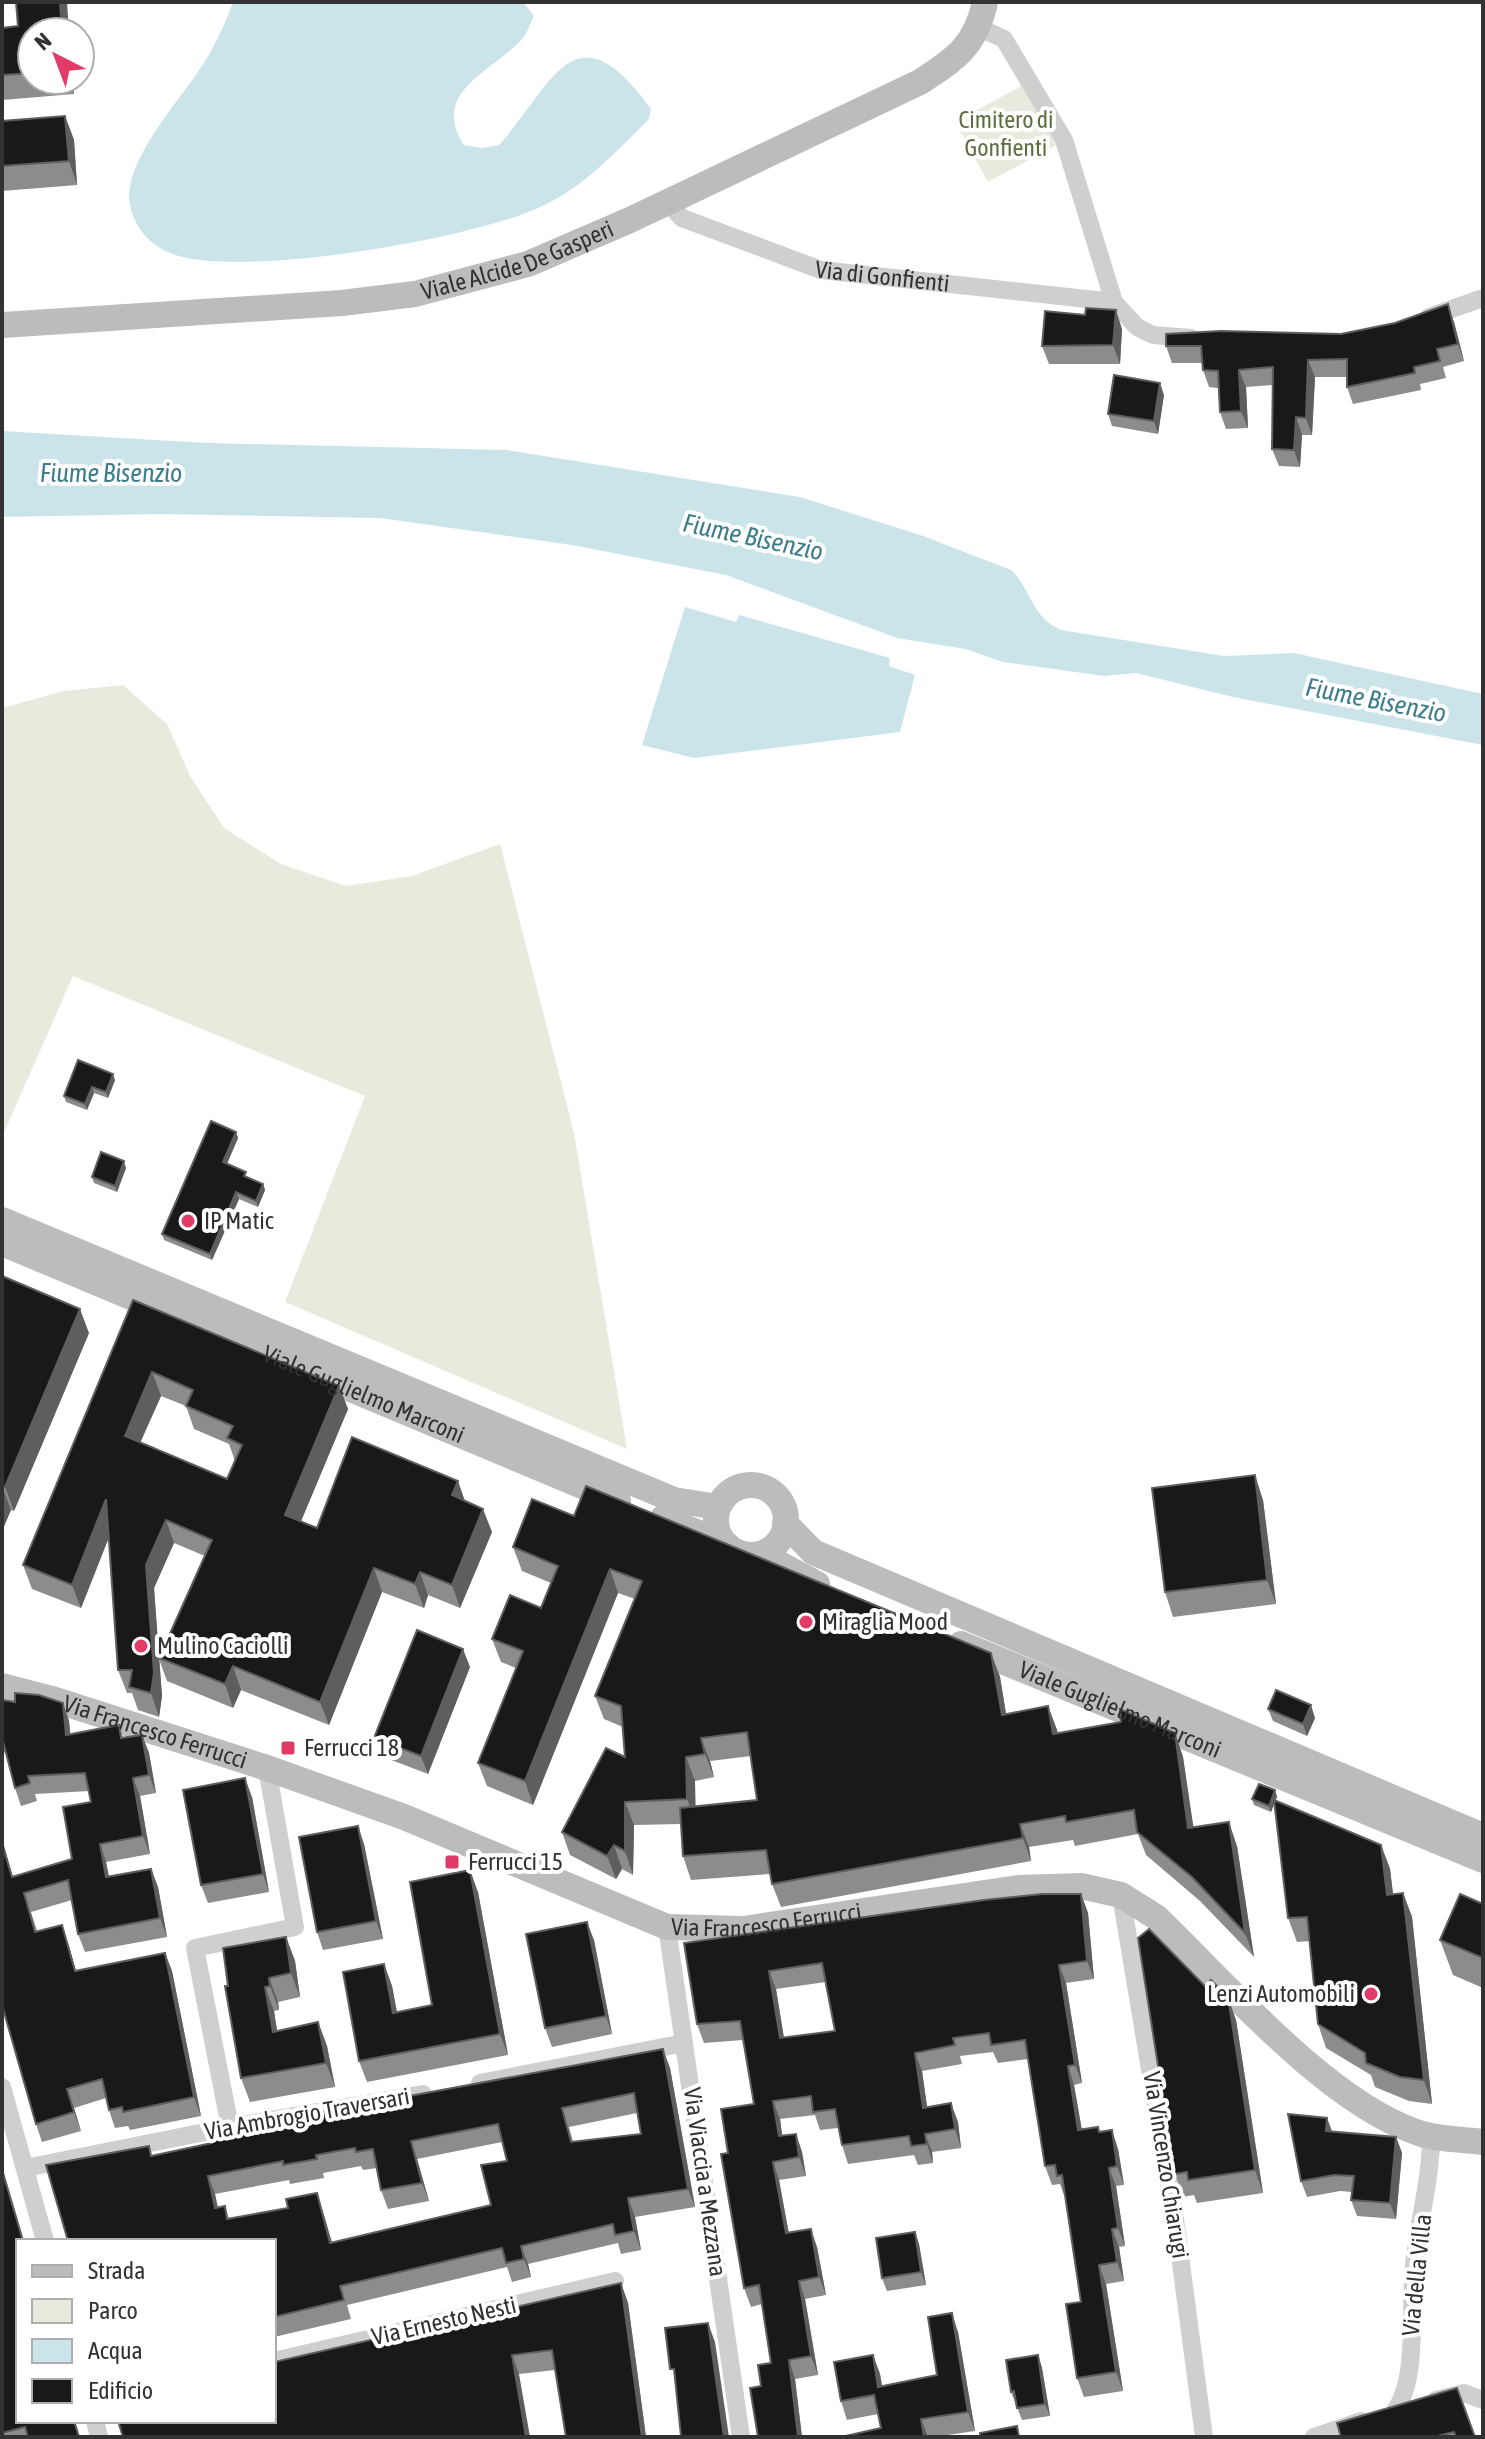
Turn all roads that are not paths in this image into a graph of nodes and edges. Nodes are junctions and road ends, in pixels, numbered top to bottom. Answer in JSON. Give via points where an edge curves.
{"nodes":[{"id":1,"x":985,"y":2,"type":"edge"},
{"id":2,"x":980,"y":28,"type":"junction"},
{"id":3,"x":667,"y":202,"type":"junction"},
{"id":4,"x":1483,"y":298,"type":"edge"},
{"id":5,"x":1114,"y":302,"type":"junction"},
{"id":6,"x":1413,"y":323,"type":"edge"},
{"id":7,"x":2,"y":325,"type":"edge"},
{"id":8,"x":1213,"y":337,"type":"edge"},
{"id":9,"x":2,"y":1220,"type":"edge"},
{"id":10,"x":2,"y":1243,"type":"edge"},
{"id":11,"x":718,"y":1507,"type":"junction"},
{"id":12,"x":785,"y":1523,"type":"junction"},
{"id":13,"x":727,"y":1545,"type":"junction"},
{"id":14,"x":761,"y":1554,"type":"junction"},
{"id":15,"x":842,"y":1594,"type":"edge"},
{"id":16,"x":944,"y":1637,"type":"edge"},
{"id":17,"x":2,"y":1686,"type":"edge"},
{"id":18,"x":267,"y":1768,"type":"junction"},
{"id":19,"x":1483,"y":1836,"type":"edge"},
{"id":20,"x":1483,"y":1860,"type":"edge"},
{"id":21,"x":1121,"y":1895,"type":"junction"},
{"id":22,"x":667,"y":1927,"type":"junction"},
{"id":23,"x":684,"y":2043,"type":"junction"},
{"id":24,"x":467,"y":2086,"type":"edge"},
{"id":25,"x":2,"y":2087,"type":"edge"},
{"id":26,"x":438,"y":2091,"type":"edge"},
{"id":27,"x":230,"y":2127,"type":"junction"},
{"id":28,"x":1431,"y":2137,"type":"junction"},
{"id":29,"x":1483,"y":2142,"type":"edge"},
{"id":30,"x":25,"y":2168,"type":"junction"},
{"id":31,"x":44,"y":2239,"type":"edge"},
{"id":32,"x":615,"y":2281,"type":"edge"},
{"id":33,"x":276,"y":2361,"type":"edge"},
{"id":34,"x":1483,"y":2400,"type":"edge"},
{"id":35,"x":1395,"y":2411,"type":"junction"},
{"id":36,"x":741,"y":2437,"type":"edge"},
{"id":37,"x":1204,"y":2437,"type":"edge"},
{"id":38,"x":1314,"y":2437,"type":"edge"}],
"edges":[{"from":1,"to":2,"type":"main road"},
{"from":2,"to":3,"type":"main road","name":"Viale Alcide De Gasperi","via":[[951,62],[920,82]]},
{"from":2,"to":5,"type":"street","via":[[1004,39],[1064,140]]},
{"from":3,"to":5,"type":"street","name":"Via di Gonfienti","via":[[682,218],[821,270]]},
{"from":3,"to":7,"type":"main road","name":"Viale Alcide De Gasperi","via":[[528,264],[415,294],[172,317]]},
{"from":4,"to":6,"type":"street"},
{"from":5,"to":8,"type":"street","via":[[1137,327],[1153,335]]},
{"from":9,"to":11,"type":"main road","name":"Viale Guglielmo Marconi","via":[[674,1500]]},
{"from":10,"to":13,"type":"main road","name":"Viale Guglielmo Marconi"},
{"from":11,"to":12,"type":"main road","name":"Viale Guglielmo Marconi","via":[[732,1490],[762,1487],[782,1504]]},
{"from":11,"to":13,"type":"main road","via":[[718,1533]]},
{"from":12,"to":14,"type":"main road","via":[[780,1539]]},
{"from":12,"to":19,"type":"main road","name":"Viale Guglielmo Marconi","via":[[813,1552]]},
{"from":13,"to":14,"type":"main road","name":"Viale Guglielmo Marconi","via":[[749,1555]]},
{"from":14,"to":15,"type":"main road","name":"Viale Guglielmo Marconi"},
{"from":16,"to":20,"type":"main road","name":"Viale Guglielmo Marconi"},
{"from":17,"to":18,"type":"main road","name":"Via Francesco Ferrucci"},
{"from":18,"to":22,"type":"main road","name":"Via Francesco Ferrucci","via":[[404,1817]]},
{"from":18,"to":27,"type":"street","via":[[295,1927],[195,1948]]},
{"from":21,"to":22,"type":"main road","name":"Via Francesco Ferrucci","via":[[1081,1886],[1018,1888],[743,1929]]},
{"from":21,"to":28,"type":"main road","name":"Via Francesco Ferrucci","via":[[1156,1917],[1319,2073],[1396,2123]]},
{"from":21,"to":37,"type":"street","name":"Via Vincenzo Chiarugi","via":[[1165,2153]]},
{"from":22,"to":23,"type":"street","name":"Via Viaccia a Mezzana"},
{"from":23,"to":24,"type":"street"},
{"from":23,"to":36,"type":"street","name":"Via Viaccia a Mezzana"},
{"from":25,"to":30,"type":"street"},
{"from":26,"to":27,"type":"street","name":"Via Ambrogio Traversari"},
{"from":27,"to":30,"type":"street","name":"Via Ambrogio Traversari"},
{"from":28,"to":29,"type":"main road","name":"Via Francesco Ferrucci"},
{"from":28,"to":35,"type":"street","name":"Via della Villa","via":[[1414,2265],[1408,2366],[1403,2399]]},
{"from":30,"to":31,"type":"street"},
{"from":32,"to":33,"type":"street","name":"Via Ernesto Nesti"},
{"from":34,"to":35,"type":"street","via":[[1464,2393]]},
{"from":35,"to":38,"type":"street"}]}
